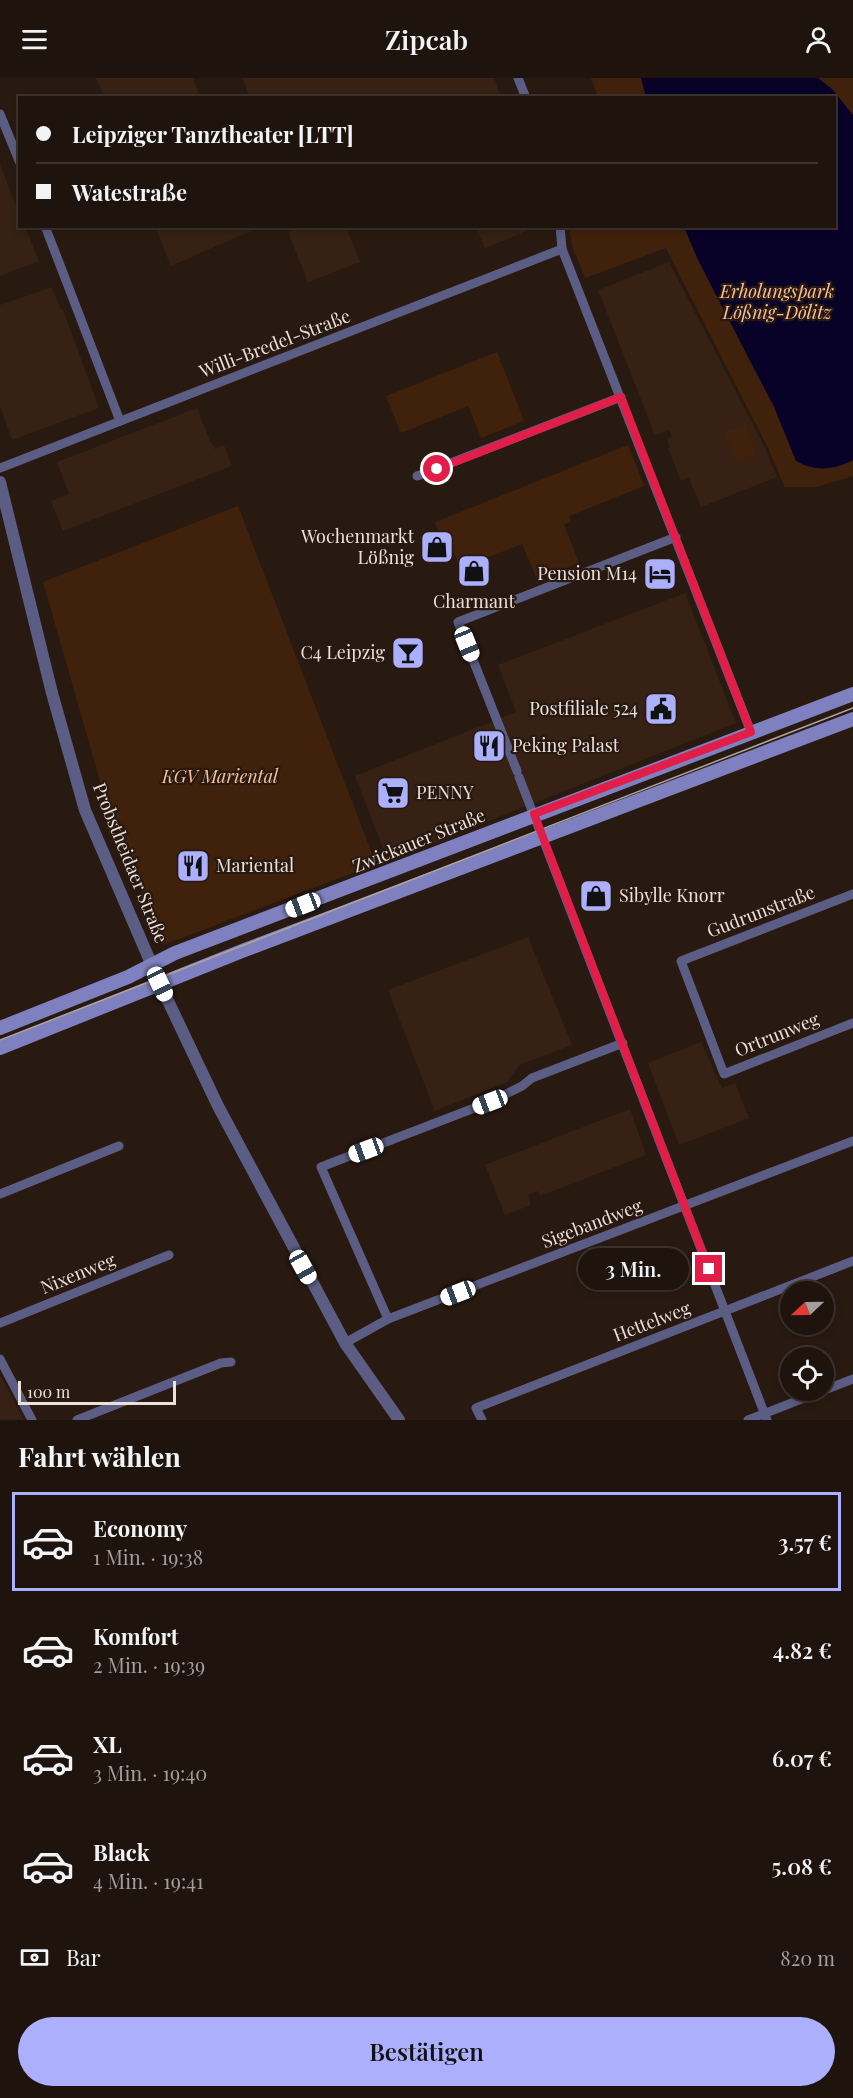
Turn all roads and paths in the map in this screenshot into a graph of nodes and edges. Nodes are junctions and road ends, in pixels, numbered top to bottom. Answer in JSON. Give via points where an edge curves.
{"nodes":[{"id":1,"x":519,"y":78,"type":"edge"},
{"id":2,"x":525,"y":96,"type":"edge"},
{"id":3,"x":0,"y":114,"type":"edge"},
{"id":4,"x":18,"y":158,"type":"edge"},
{"id":5,"x":46,"y":228,"type":"edge"},
{"id":6,"x":561,"y":228,"type":"edge"},
{"id":7,"x":562,"y":249,"type":"junction"},
{"id":8,"x":621,"y":397,"type":"junction"},
{"id":9,"x":120,"y":421,"type":"junction"},
{"id":10,"x":0,"y":468,"type":"edge"},
{"id":11,"x":417,"y":476,"type":"dead end"},
{"id":12,"x":0,"y":482,"type":"edge"},
{"id":13,"x":676,"y":537,"type":"junction"},
{"id":14,"x":853,"y":694,"type":"edge"},
{"id":15,"x":853,"y":719,"type":"edge"},
{"id":16,"x":751,"y":732,"type":"junction"},
{"id":17,"x":534,"y":814,"type":"junction"},
{"id":18,"x":544,"y":838,"type":"junction"},
{"id":19,"x":853,"y":894,"type":"edge"},
{"id":20,"x":681,"y":961,"type":"joint"},
{"id":21,"x":152,"y":964,"type":"junction"},
{"id":22,"x":160,"y":984,"type":"junction"},
{"id":23,"x":853,"y":1023,"type":"edge"},
{"id":24,"x":0,"y":1028,"type":"edge"},
{"id":25,"x":623,"y":1043,"type":"junction"},
{"id":26,"x":0,"y":1048,"type":"edge"},
{"id":27,"x":853,"y":1141,"type":"edge"},
{"id":28,"x":119,"y":1146,"type":"dead end"},
{"id":29,"x":0,"y":1194,"type":"edge"},
{"id":30,"x":684,"y":1207,"type":"junction"},
{"id":31,"x":169,"y":1255,"type":"dead end"},
{"id":32,"x":853,"y":1261,"type":"edge"},
{"id":33,"x":725,"y":1311,"type":"junction"},
{"id":34,"x":388,"y":1319,"type":"junction"},
{"id":35,"x":0,"y":1323,"type":"edge"},
{"id":36,"x":345,"y":1343,"type":"junction"},
{"id":37,"x":0,"y":1359,"type":"edge"},
{"id":38,"x":231,"y":1362,"type":"dead end"},
{"id":39,"x":853,"y":1379,"type":"edge"},
{"id":40,"x":766,"y":1417,"type":"edge"},
{"id":41,"x":396,"y":1419,"type":"edge"},
{"id":42,"x":32,"y":1420,"type":"edge"},
{"id":43,"x":77,"y":1420,"type":"edge"},
{"id":44,"x":482,"y":1420,"type":"edge"},
{"id":45,"x":748,"y":1420,"type":"edge"}],
"edges":[{"from":1,"to":2,"type":"street"},
{"from":3,"to":4,"type":"street"},
{"from":5,"to":9,"type":"street"},
{"from":6,"to":7,"type":"street"},
{"from":7,"to":8,"type":"street"},
{"from":7,"to":9,"type":"street","name":"Willi-Bredel-Straße"},
{"from":8,"to":11,"type":"street"},
{"from":8,"to":13,"type":"street"},
{"from":9,"to":10,"type":"street","name":"Willi-Bredel-Straße"},
{"from":12,"to":21,"type":"street","name":"Probstheidaer Straße","via":[[85,810]]},
{"from":13,"to":16,"type":"street"},
{"from":13,"to":17,"type":"street","via":[[458,621]]},
{"from":14,"to":16,"type":"main road","name":"Zwickauer Straße"},
{"from":15,"to":18,"type":"main road"},
{"from":16,"to":17,"type":"main road","name":"Zwickauer Straße"},
{"from":17,"to":18,"type":"street"},
{"from":17,"to":21,"type":"main road","name":"Zwickauer Straße"},
{"from":18,"to":22,"type":"main road"},
{"from":18,"to":25,"type":"street"},
{"from":19,"to":20,"type":"street","name":"Gudrunstraße"},
{"from":20,"to":23,"type":"street","name":"Ortrunweg","via":[[724,1074]]},
{"from":21,"to":22,"type":"street","name":"Probstheidaer Straße"},
{"from":21,"to":24,"type":"main road","name":"Zwickauer Straße"},
{"from":22,"to":26,"type":"main road"},
{"from":22,"to":36,"type":"street","name":"Probstheidaer Straße","via":[[224,1117]]},
{"from":25,"to":30,"type":"street"},
{"from":25,"to":34,"type":"street","via":[[532,1078],[490,1102],[321,1167]]},
{"from":27,"to":30,"type":"street","name":"Sigebandweg"},
{"from":28,"to":29,"type":"street"},
{"from":30,"to":33,"type":"street"},
{"from":30,"to":34,"type":"street","name":"Sigebandweg"},
{"from":31,"to":35,"type":"street","name":"Nixenweg"},
{"from":32,"to":33,"type":"street","name":"Hettelweg"},
{"from":33,"to":40,"type":"street"},
{"from":33,"to":44,"type":"street","name":"Hettelweg","via":[[476,1408]]},
{"from":34,"to":36,"type":"street","name":"Sigebandweg"},
{"from":36,"to":41,"type":"street","name":"Probstheidaer Straße"},
{"from":37,"to":42,"type":"street"},
{"from":38,"to":43,"type":"street"},
{"from":39,"to":40,"type":"street"},
{"from":40,"to":45,"type":"street"}]}
